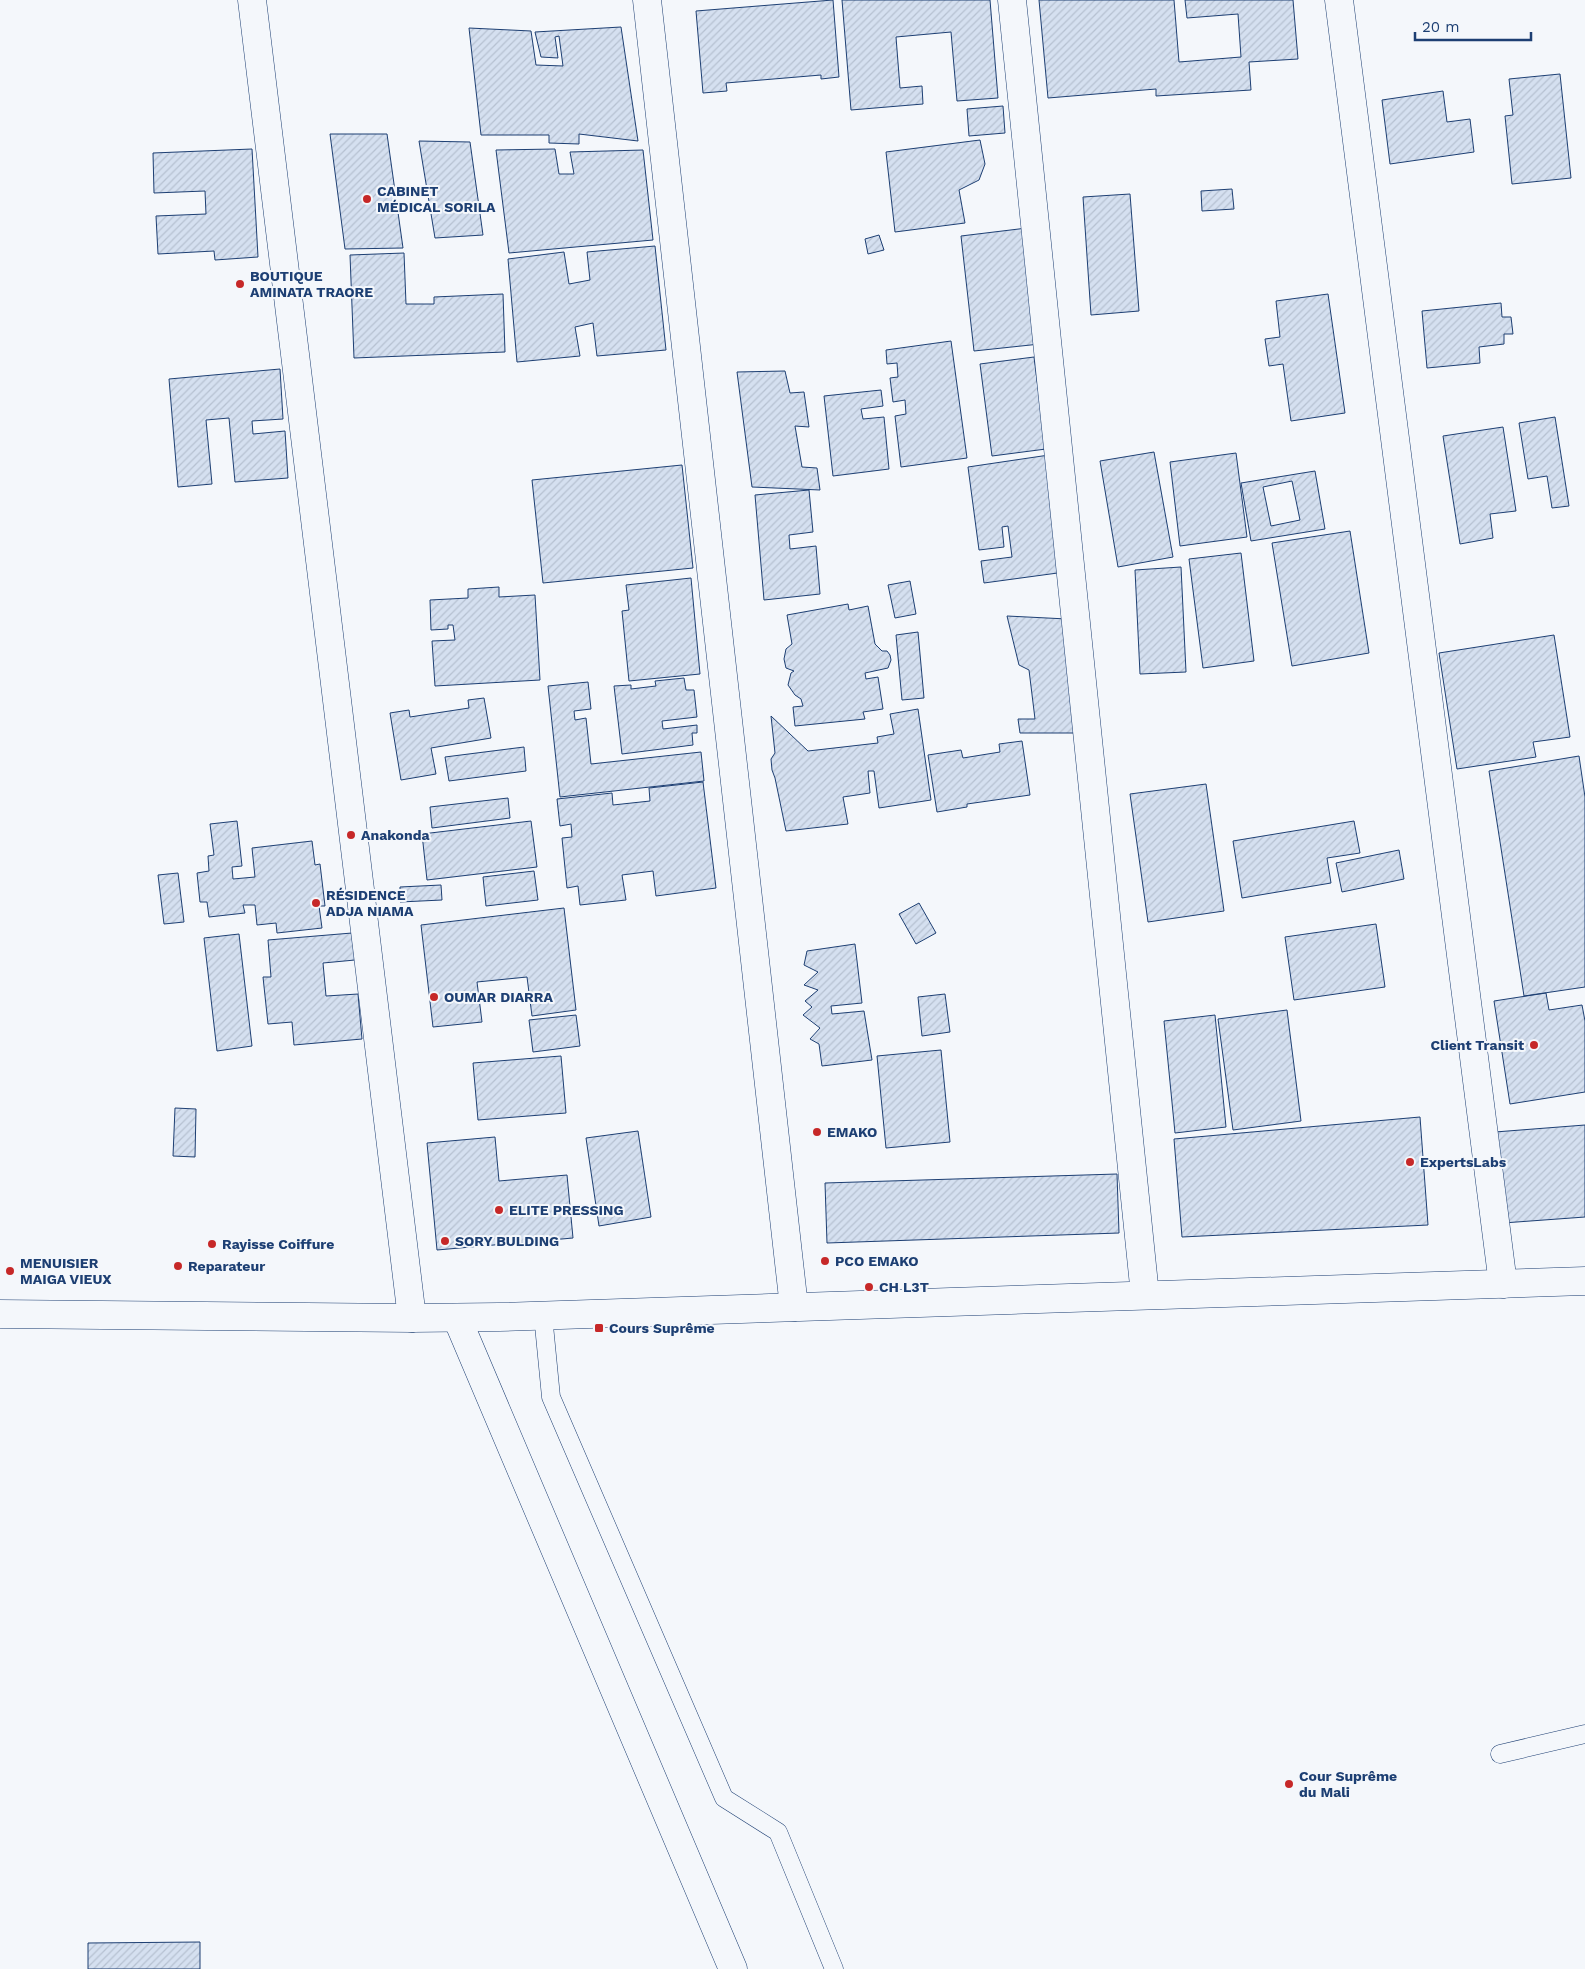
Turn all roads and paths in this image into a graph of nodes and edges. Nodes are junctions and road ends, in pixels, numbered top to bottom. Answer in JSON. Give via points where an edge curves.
{"nodes":[{"id":1,"x":252,"y":0,"type":"edge"},
{"id":2,"x":647,"y":0,"type":"edge"},
{"id":3,"x":1012,"y":0,"type":"edge"},
{"id":4,"x":1339,"y":0,"type":"edge"},
{"id":5,"x":1585,"y":1281,"type":"edge"},
{"id":6,"x":1503,"y":1284,"type":"junction"},
{"id":7,"x":1145,"y":1295,"type":"junction"},
{"id":8,"x":794,"y":1307,"type":"junction"},
{"id":9,"x":0,"y":1314,"type":"edge"},
{"id":10,"x":543,"y":1316,"type":"junction"},
{"id":11,"x":412,"y":1318,"type":"junction"},
{"id":12,"x":457,"y":1318,"type":"junction"},
{"id":13,"x":1585,"y":1734,"type":"edge"},
{"id":14,"x":1500,"y":1754,"type":"dead end"},
{"id":15,"x":734,"y":1969,"type":"edge"},
{"id":16,"x":834,"y":1969,"type":"edge"}],
"edges":[{"from":1,"to":11,"type":"street"},
{"from":2,"to":8,"type":"street"},
{"from":3,"to":7,"type":"street"},
{"from":4,"to":6,"type":"street"},
{"from":5,"to":6,"type":"street"},
{"from":6,"to":7,"type":"street"},
{"from":7,"to":8,"type":"street"},
{"from":8,"to":10,"type":"street"},
{"from":9,"to":11,"type":"street"},
{"from":10,"to":12,"type":"street"},
{"from":10,"to":16,"type":"lane","via":[[551,1397],[724,1798],[778,1832]]},
{"from":11,"to":12,"type":"street"},
{"from":12,"to":15,"type":"street"},
{"from":13,"to":14,"type":"lane"}]}
